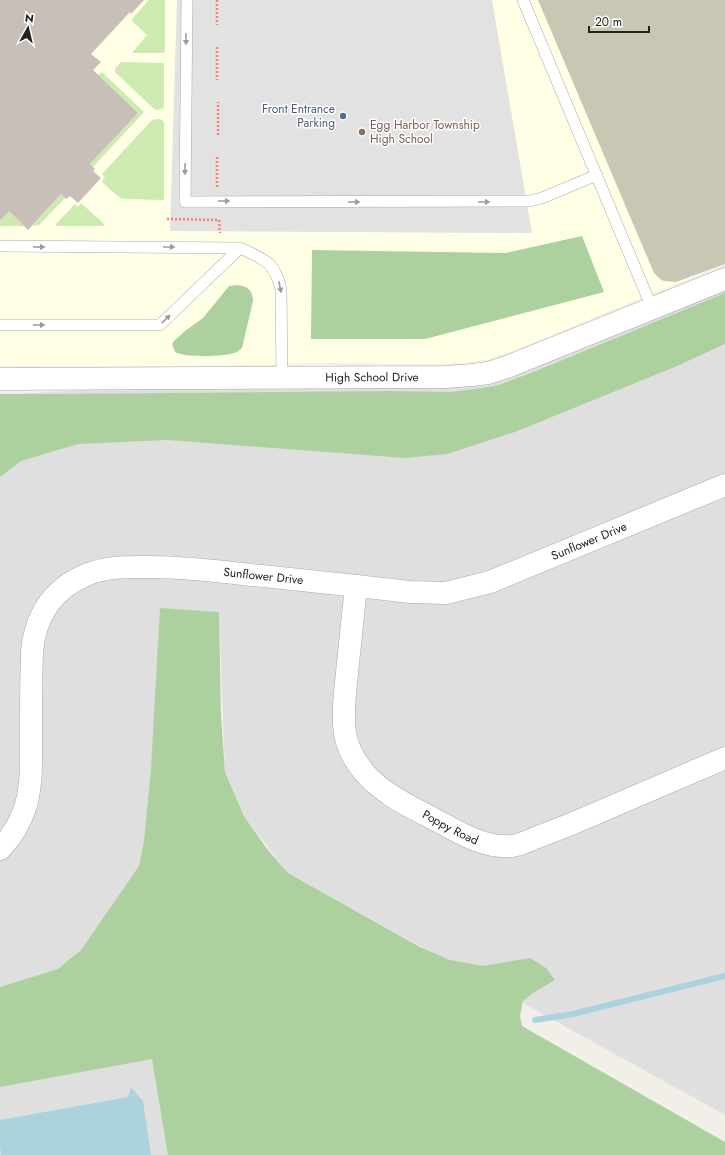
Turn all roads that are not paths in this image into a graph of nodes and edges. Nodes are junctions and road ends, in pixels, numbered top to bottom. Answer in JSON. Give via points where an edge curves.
{"nodes":[{"id":1,"x":187,"y":0,"type":"edge"},
{"id":2,"x":523,"y":0,"type":"edge"},
{"id":3,"x":597,"y":176,"type":"junction"},
{"id":4,"x":0,"y":246,"type":"edge"},
{"id":5,"x":240,"y":248,"type":"junction"},
{"id":6,"x":725,"y":278,"type":"edge"},
{"id":7,"x":652,"y":308,"type":"junction"},
{"id":8,"x":0,"y":325,"type":"edge"},
{"id":9,"x":282,"y":378,"type":"junction"},
{"id":10,"x":0,"y":379,"type":"edge"},
{"id":11,"x":725,"y":485,"type":"edge"},
{"id":12,"x":356,"y":586,"type":"junction"},
{"id":13,"x":725,"y":758,"type":"edge"},
{"id":14,"x":0,"y":849,"type":"edge"}],
"edges":[{"from":1,"to":3,"type":"lane","one_way":true,"via":[[185,202],[530,202]]},
{"from":2,"to":3,"type":"lane"},
{"from":3,"to":7,"type":"lane"},
{"from":4,"to":5,"type":"lane","one_way":true},
{"from":8,"to":5,"type":"lane","one_way":true,"via":[[160,325]]},
{"from":5,"to":9,"type":"lane","one_way":true,"via":[[269,264],[279,281]]},
{"from":6,"to":7,"type":"street","name":"High School Drive"},
{"from":7,"to":9,"type":"street","name":"High School Drive","via":[[488,373],[445,377]]},
{"from":9,"to":10,"type":"street","name":"High School Drive"},
{"from":11,"to":12,"type":"street","name":"Sunflower Drive","via":[[490,582],[461,590],[429,593]]},
{"from":12,"to":13,"type":"street","name":"Poppy Road","via":[[344,710],[348,743],[363,771],[384,791],[458,832],[479,841],[512,846],[553,832]]},
{"from":12,"to":14,"type":"street","name":"Sunflower Drive","via":[[175,567],[127,566],[102,569],[74,581],[46,607],[34,634],[31,771],[26,806],[18,824]]}]}
